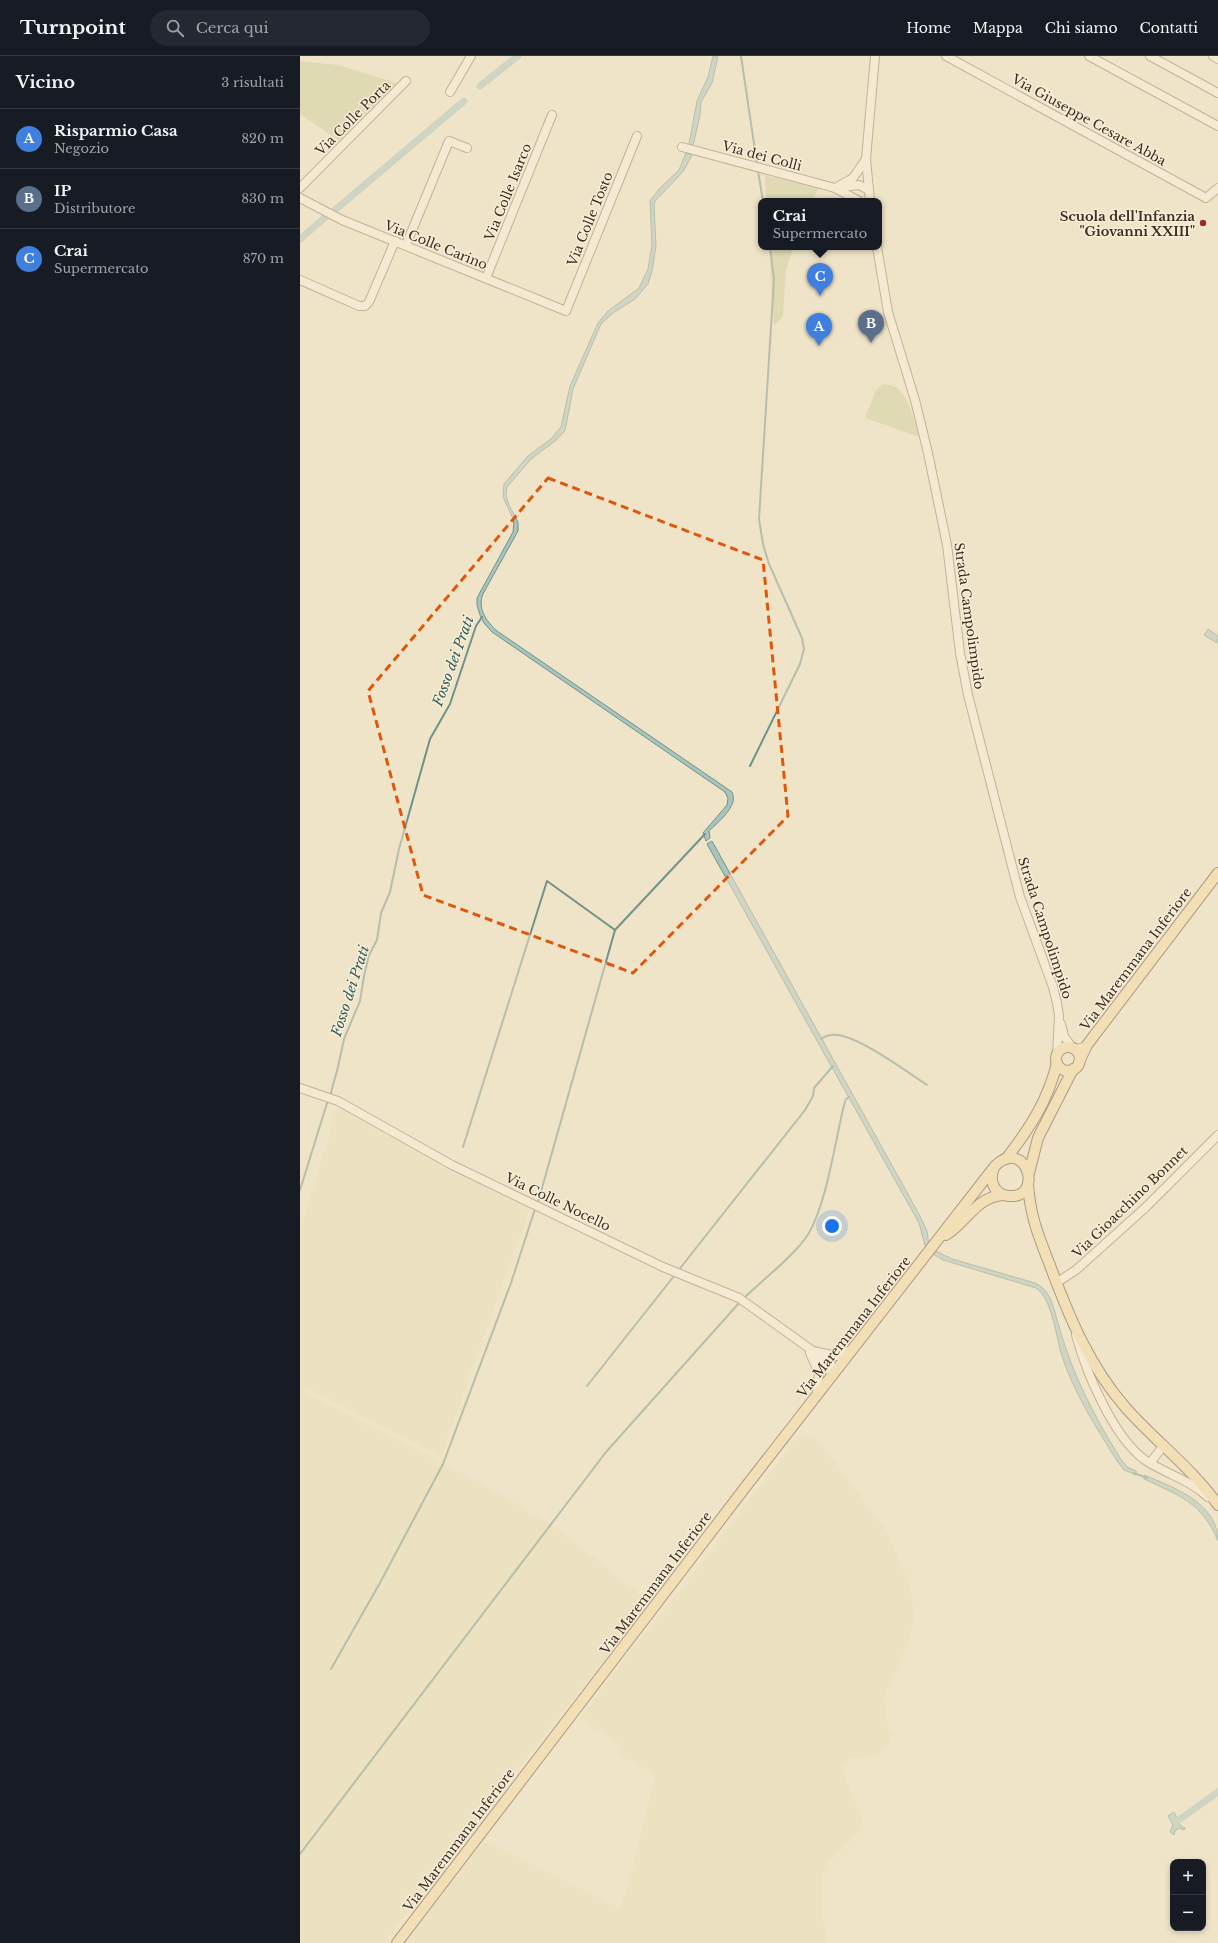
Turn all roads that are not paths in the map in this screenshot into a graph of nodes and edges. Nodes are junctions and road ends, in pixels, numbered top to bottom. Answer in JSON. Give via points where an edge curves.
{"nodes":[{"id":1,"x":471,"y":56,"type":"edge"},
{"id":2,"x":874,"y":56,"type":"edge"},
{"id":3,"x":946,"y":56,"type":"edge"},
{"id":4,"x":1089,"y":56,"type":"edge"},
{"id":5,"x":1150,"y":56,"type":"edge"},
{"id":6,"x":1213,"y":56,"type":"edge"},
{"id":7,"x":1218,"y":59,"type":"edge"},
{"id":8,"x":406,"y":81,"type":"dead end"},
{"id":9,"x":450,"y":92,"type":"dead end"},
{"id":10,"x":1218,"y":93,"type":"edge"},
{"id":11,"x":552,"y":114,"type":"dead end"},
{"id":12,"x":1218,"y":126,"type":"edge"},
{"id":13,"x":637,"y":136,"type":"dead end"},
{"id":14,"x":682,"y":147,"type":"dead end"},
{"id":15,"x":467,"y":148,"type":"dead end"},
{"id":16,"x":866,"y":159,"type":"junction"},
{"id":17,"x":300,"y":188,"type":"edge"},
{"id":18,"x":835,"y":188,"type":"junction"},
{"id":19,"x":1218,"y":188,"type":"edge"},
{"id":20,"x":869,"y":190,"type":"junction"},
{"id":21,"x":300,"y":198,"type":"edge"},
{"id":22,"x":853,"y":198,"type":"edge"},
{"id":23,"x":870,"y":198,"type":"edge"},
{"id":24,"x":395,"y":241,"type":"junction"},
{"id":25,"x":406,"y":245,"type":"junction"},
{"id":26,"x":878,"y":250,"type":"edge"},
{"id":27,"x":486,"y":278,"type":"junction"},
{"id":28,"x":300,"y":280,"type":"edge"},
{"id":29,"x":566,"y":311,"type":"joint"},
{"id":30,"x":1218,"y":873,"type":"edge"},
{"id":31,"x":1059,"y":1016,"type":"junction"},
{"id":32,"x":1087,"y":1045,"type":"junction"},
{"id":33,"x":1073,"y":1049,"type":"junction"},
{"id":34,"x":1057,"y":1059,"type":"junction"},
{"id":35,"x":1076,"y":1066,"type":"junction"},
{"id":36,"x":300,"y":1088,"type":"edge"},
{"id":37,"x":1218,"y":1135,"type":"edge"},
{"id":38,"x":1006,"y":1159,"type":"junction"},
{"id":39,"x":995,"y":1166,"type":"junction"},
{"id":40,"x":1029,"y":1173,"type":"junction"},
{"id":41,"x":1028,"y":1184,"type":"junction"},
{"id":42,"x":1007,"y":1196,"type":"junction"},
{"id":43,"x":1032,"y":1216,"type":"junction"},
{"id":44,"x":938,"y":1241,"type":"junction"},
{"id":45,"x":1056,"y":1283,"type":"junction"},
{"id":46,"x":1074,"y":1328,"type":"junction"},
{"id":47,"x":853,"y":1349,"type":"junction"},
{"id":48,"x":812,"y":1352,"type":"junction"},
{"id":49,"x":835,"y":1372,"type":"junction"},
{"id":50,"x":816,"y":1397,"type":"junction"},
{"id":51,"x":1164,"y":1445,"type":"junction"},
{"id":52,"x":1150,"y":1463,"type":"junction"},
{"id":53,"x":1218,"y":1505,"type":"edge"},
{"id":54,"x":397,"y":1943,"type":"edge"}],
"edges":[{"from":1,"to":9,"type":"street"},
{"from":2,"to":16,"type":"street"},
{"from":3,"to":19,"type":"street","name":"Via Giuseppe Cesare Abba","via":[[1206,198]]},
{"from":4,"to":12,"type":"street"},
{"from":5,"to":10,"type":"street"},
{"from":6,"to":7,"type":"street"},
{"from":8,"to":17,"type":"street","name":"Via Colle Porta"},
{"from":11,"to":27,"type":"street","name":"Via Colle Isarco"},
{"from":13,"to":29,"type":"street","name":"Via Colle Tosto"},
{"from":14,"to":18,"type":"street","name":"Via dei Colli"},
{"from":15,"to":25,"type":"street","via":[[449,141]]},
{"from":16,"to":18,"type":"street","via":[[853,178]]},
{"from":16,"to":20,"type":"street"},
{"from":18,"to":20,"type":"street","name":"Via dei Colli","via":[[854,185]]},
{"from":18,"to":22,"type":"street","name":"Via dei Colli"},
{"from":20,"to":23,"type":"street"},
{"from":21,"to":24,"type":"street","name":"Via Colle Carino","via":[[342,220]]},
{"from":24,"to":25,"type":"street","name":"Via Colle Carino"},
{"from":24,"to":28,"type":"street","via":[[365,306]]},
{"from":25,"to":27,"type":"street","name":"Via Colle Carino"},
{"from":26,"to":31,"type":"street","name":"Strada Campolimpido","via":[[888,312],[919,413],[947,545],[960,653],[967,688],[1015,880],[1053,987]]},
{"from":27,"to":29,"type":"street","name":"Via Colle Carino"},
{"from":30,"to":32,"type":"main road","name":"Via Maremmana Inferiore"},
{"from":31,"to":33,"type":"street","via":[[1064,1036]]},
{"from":31,"to":34,"type":"street","name":"Strada Campolimpido"},
{"from":32,"to":33,"type":"street"},
{"from":32,"to":35,"type":"main road","name":"Via Maremmana Inferiore"},
{"from":33,"to":34,"type":"main road","via":[[1065,1048]]},
{"from":33,"to":35,"type":"main road","via":[[1078,1054]]},
{"from":34,"to":35,"type":"main road","via":[[1062,1069],[1070,1071]]},
{"from":34,"to":38,"type":"main road","via":[[1052,1085],[1040,1109]]},
{"from":35,"to":40,"type":"main road","name":"Via Maremmana Inferiore","via":[[1038,1138]]},
{"from":36,"to":48,"type":"street","name":"Via Colle Nocello","via":[[334,1100],[452,1165],[668,1269],[743,1301]]},
{"from":37,"to":45,"type":"street","name":"Via Gioacchino Bonnet","via":[[1145,1208],[1076,1270]]},
{"from":38,"to":39,"type":"main road"},
{"from":38,"to":40,"type":"main road","via":[[1018,1160],[1027,1167]]},
{"from":39,"to":42,"type":"main road","via":[[991,1177],[994,1188]]},
{"from":39,"to":44,"type":"main road","name":"Via Maremmana Inferiore"},
{"from":40,"to":41,"type":"main road"},
{"from":41,"to":42,"type":"main road","via":[[1022,1193]]},
{"from":41,"to":43,"type":"main road"},
{"from":42,"to":43,"type":"main road","via":[[1022,1204]]},
{"from":42,"to":44,"type":"main road","name":"Via Maremmana Inferiore","via":[[993,1196],[982,1202],[953,1231]]},
{"from":43,"to":45,"type":"main road"},
{"from":44,"to":47,"type":"main road","name":"Via Maremmana Inferiore"},
{"from":45,"to":46,"type":"main road"},
{"from":46,"to":51,"type":"main road","via":[[1085,1351],[1116,1396]]},
{"from":46,"to":52,"type":"street","via":[[1088,1372],[1110,1415],[1131,1446]]},
{"from":47,"to":48,"type":"street","via":[[836,1356]]},
{"from":47,"to":49,"type":"main road","name":"Via Maremmana Inferiore"},
{"from":48,"to":49,"type":"street","via":[[829,1361]]},
{"from":48,"to":50,"type":"street","via":[[820,1376]]},
{"from":49,"to":50,"type":"main road","name":"Via Maremmana Inferiore"},
{"from":50,"to":54,"type":"main road","name":"Via Maremmana Inferiore"},
{"from":51,"to":52,"type":"street"},
{"from":51,"to":53,"type":"main road","via":[[1193,1474]]},
{"from":52,"to":53,"type":"street","via":[[1194,1486]]}]}
